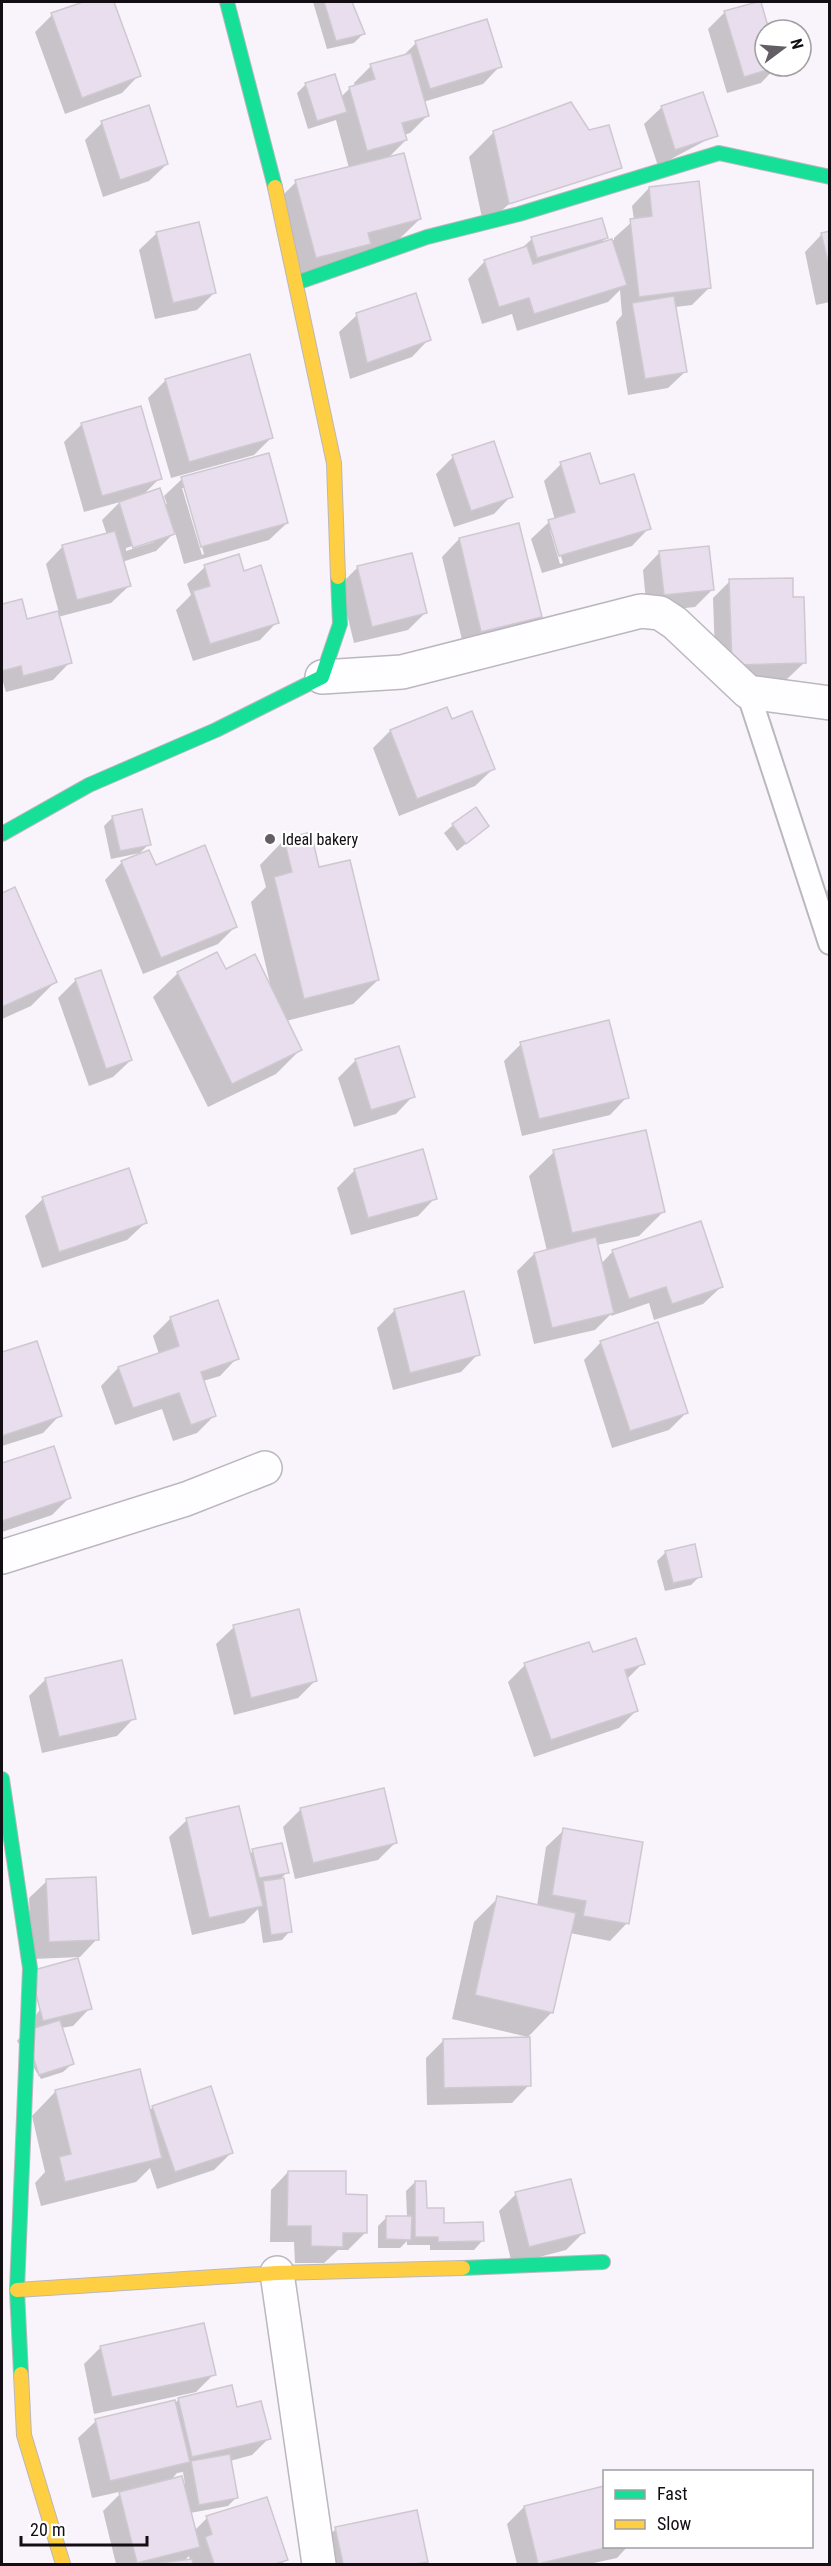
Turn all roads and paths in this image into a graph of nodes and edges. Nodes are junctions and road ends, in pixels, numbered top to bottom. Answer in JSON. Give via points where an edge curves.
{"nodes":[{"id":1,"x":226,"y":2,"type":"edge"},
{"id":2,"x":830,"y":177,"type":"edge"},
{"id":3,"x":296,"y":282,"type":"junction"},
{"id":4,"x":322,"y":678,"type":"junction"},
{"id":5,"x":748,"y":692,"type":"junction"},
{"id":6,"x":830,"y":703,"type":"edge"},
{"id":7,"x":2,"y":834,"type":"edge"},
{"id":8,"x":830,"y":943,"type":"edge"},
{"id":9,"x":265,"y":1468,"type":"dead end"},
{"id":10,"x":2,"y":1557,"type":"edge"},
{"id":11,"x":2,"y":1779,"type":"edge"},
{"id":12,"x":603,"y":2262,"type":"dead end"},
{"id":13,"x":277,"y":2273,"type":"junction"},
{"id":14,"x":17,"y":2290,"type":"junction"},
{"id":15,"x":63,"y":2565,"type":"edge"},
{"id":16,"x":319,"y":2565,"type":"edge"}],
"edges":[{"from":1,"to":3,"type":"street","via":[[268,154]]},
{"from":2,"to":3,"type":"street","via":[[719,153],[519,214],[427,237]]},
{"from":3,"to":4,"type":"street","via":[[334,463],[340,624]]},
{"from":4,"to":5,"type":"street","via":[[402,672],[640,611],[660,614],[675,623]]},
{"from":4,"to":7,"type":"street","via":[[216,730],[89,785]]},
{"from":5,"to":6,"type":"street"},
{"from":5,"to":8,"type":"lane"},
{"from":9,"to":10,"type":"street","via":[[186,1499]]},
{"from":11,"to":14,"type":"street","via":[[30,1968]]},
{"from":12,"to":13,"type":"street"},
{"from":13,"to":14,"type":"street"},
{"from":13,"to":16,"type":"street"},
{"from":14,"to":15,"type":"street","via":[[24,2435]]}]}
